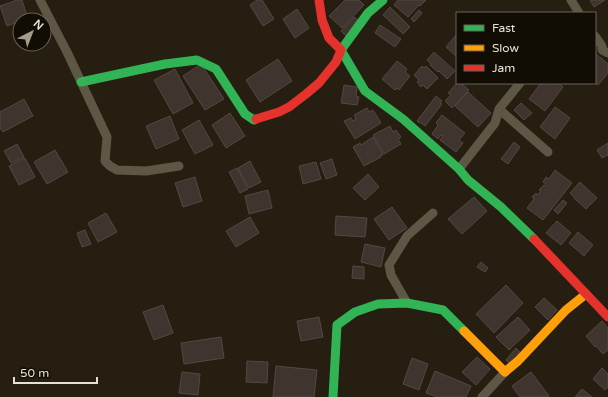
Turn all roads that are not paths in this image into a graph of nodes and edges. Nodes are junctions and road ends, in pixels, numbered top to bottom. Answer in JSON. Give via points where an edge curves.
{"nodes":[{"id":1,"x":40,"y":0,"type":"edge"},
{"id":2,"x":319,"y":0,"type":"edge"},
{"id":3,"x":383,"y":0,"type":"edge"},
{"id":4,"x":571,"y":0,"type":"edge"},
{"id":5,"x":576,"y":12,"type":"edge"},
{"id":6,"x":596,"y":37,"type":"edge"},
{"id":7,"x":341,"y":50,"type":"junction"},
{"id":8,"x":608,"y":53,"type":"edge"},
{"id":9,"x":82,"y":82,"type":"junction"},
{"id":10,"x":519,"y":84,"type":"edge"},
{"id":11,"x":500,"y":109,"type":"junction"},
{"id":12,"x":548,"y":152,"type":"dead end"},
{"id":13,"x":179,"y":166,"type":"dead end"},
{"id":14,"x":459,"y":169,"type":"junction"},
{"id":15,"x":434,"y":214,"type":"dead end"},
{"id":16,"x":586,"y":294,"type":"junction"},
{"id":17,"x":407,"y":303,"type":"junction"},
{"id":18,"x":608,"y":317,"type":"edge"},
{"id":19,"x":506,"y":372,"type":"junction"},
{"id":20,"x":333,"y":397,"type":"edge"},
{"id":21,"x":482,"y":397,"type":"edge"}],
"edges":[{"from":1,"to":9,"type":"street"},
{"from":2,"to":7,"type":"street","via":[[322,20],[329,38]]},
{"from":3,"to":7,"type":"street","via":[[368,12]]},
{"from":4,"to":5,"type":"street"},
{"from":6,"to":8,"type":"street","via":[[602,50]]},
{"from":7,"to":9,"type":"street","via":[[336,62],[315,87],[289,107],[254,120],[245,114],[216,69],[197,60],[165,64]]},
{"from":7,"to":14,"type":"street","via":[[365,91],[403,119]]},
{"from":9,"to":13,"type":"street","via":[[107,137],[105,161],[110,166],[117,170],[146,171]]},
{"from":10,"to":11,"type":"street"},
{"from":11,"to":12,"type":"street"},
{"from":11,"to":14,"type":"street","via":[[495,123]]},
{"from":14,"to":16,"type":"street","via":[[546,251]]},
{"from":15,"to":17,"type":"street","via":[[407,236],[388,265]]},
{"from":16,"to":18,"type":"street"},
{"from":16,"to":19,"type":"street","via":[[566,310]]},
{"from":17,"to":19,"type":"street","via":[[443,310]]},
{"from":17,"to":20,"type":"street","via":[[378,304],[355,312],[337,325]]},
{"from":19,"to":21,"type":"street"}]}
